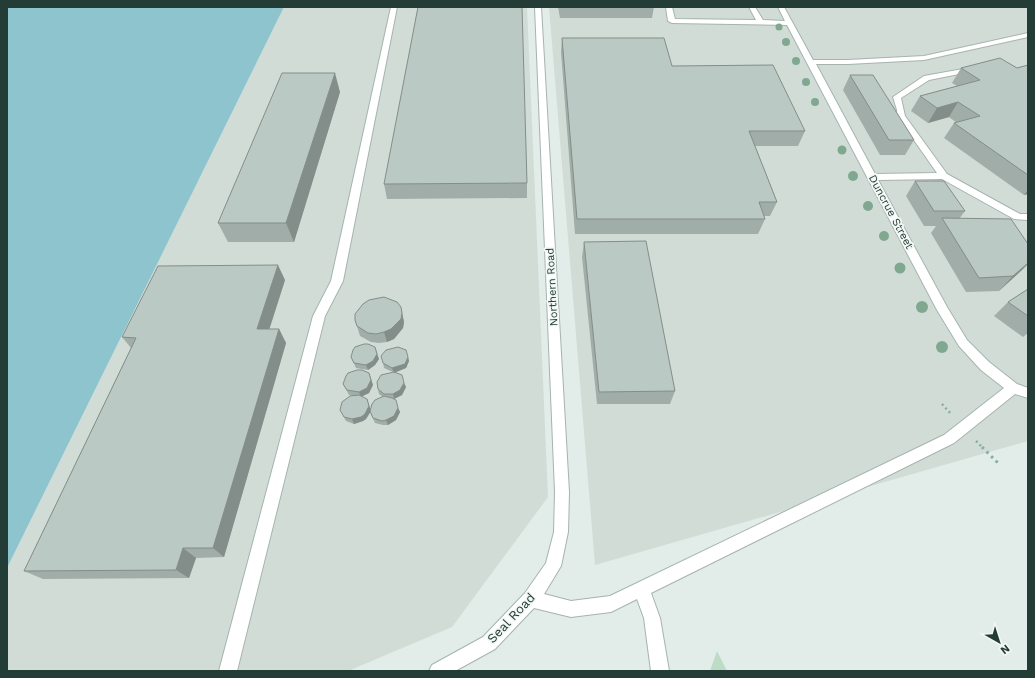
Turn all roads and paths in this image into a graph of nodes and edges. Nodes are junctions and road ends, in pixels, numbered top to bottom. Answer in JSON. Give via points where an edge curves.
{"nodes":[{"id":1,"x":394,"y":7,"type":"edge"},
{"id":2,"x":538,"y":7,"type":"edge"},
{"id":3,"x":669,"y":7,"type":"edge"},
{"id":4,"x":752,"y":7,"type":"edge"},
{"id":5,"x":780,"y":7,"type":"edge"},
{"id":6,"x":761,"y":23,"type":"junction"},
{"id":7,"x":789,"y":23,"type":"junction"},
{"id":8,"x":1028,"y":35,"type":"edge"},
{"id":9,"x":810,"y":62,"type":"junction"},
{"id":10,"x":984,"y":68,"type":"edge"},
{"id":11,"x":944,"y":176,"type":"junction"},
{"id":12,"x":872,"y":177,"type":"junction"},
{"id":13,"x":1028,"y":217,"type":"edge"},
{"id":14,"x":1013,"y":388,"type":"junction"},
{"id":15,"x":1028,"y":393,"type":"edge"},
{"id":16,"x":553,"y":566,"type":"joint"},
{"id":17,"x":642,"y":590,"type":"junction"},
{"id":18,"x":531,"y":599,"type":"junction"},
{"id":19,"x":228,"y":671,"type":"edge"},
{"id":20,"x":438,"y":671,"type":"edge"},
{"id":21,"x":660,"y":671,"type":"edge"}],
"edges":[{"from":1,"to":19,"type":"street","via":[[337,281],[320,316]]},
{"from":2,"to":16,"type":"street","name":"Northern Road","via":[[562,492],[561,532]]},
{"from":3,"to":6,"type":"street","via":[[672,21]]},
{"from":4,"to":6,"type":"street"},
{"from":5,"to":7,"type":"street","name":"Duncrue Street"},
{"from":6,"to":7,"type":"street"},
{"from":7,"to":9,"type":"street","name":"Duncrue Street"},
{"from":8,"to":9,"type":"street","via":[[924,58]]},
{"from":9,"to":12,"type":"street","name":"Duncrue Street"},
{"from":10,"to":11,"type":"street","via":[[927,78],[897,97],[901,116]]},
{"from":11,"to":12,"type":"street"},
{"from":11,"to":13,"type":"street","via":[[1018,217]]},
{"from":12,"to":14,"type":"street","name":"Duncrue Street","via":[[942,310],[963,343]]},
{"from":14,"to":15,"type":"street","name":"Duncrue Street"},
{"from":14,"to":17,"type":"street","via":[[949,439]]},
{"from":16,"to":18,"type":"street","name":"Seal Road"},
{"from":17,"to":18,"type":"street","via":[[611,604],[571,609]]},
{"from":17,"to":21,"type":"street","via":[[652,618]]},
{"from":18,"to":20,"type":"street","name":"Seal Road","via":[[489,643]]}]}
